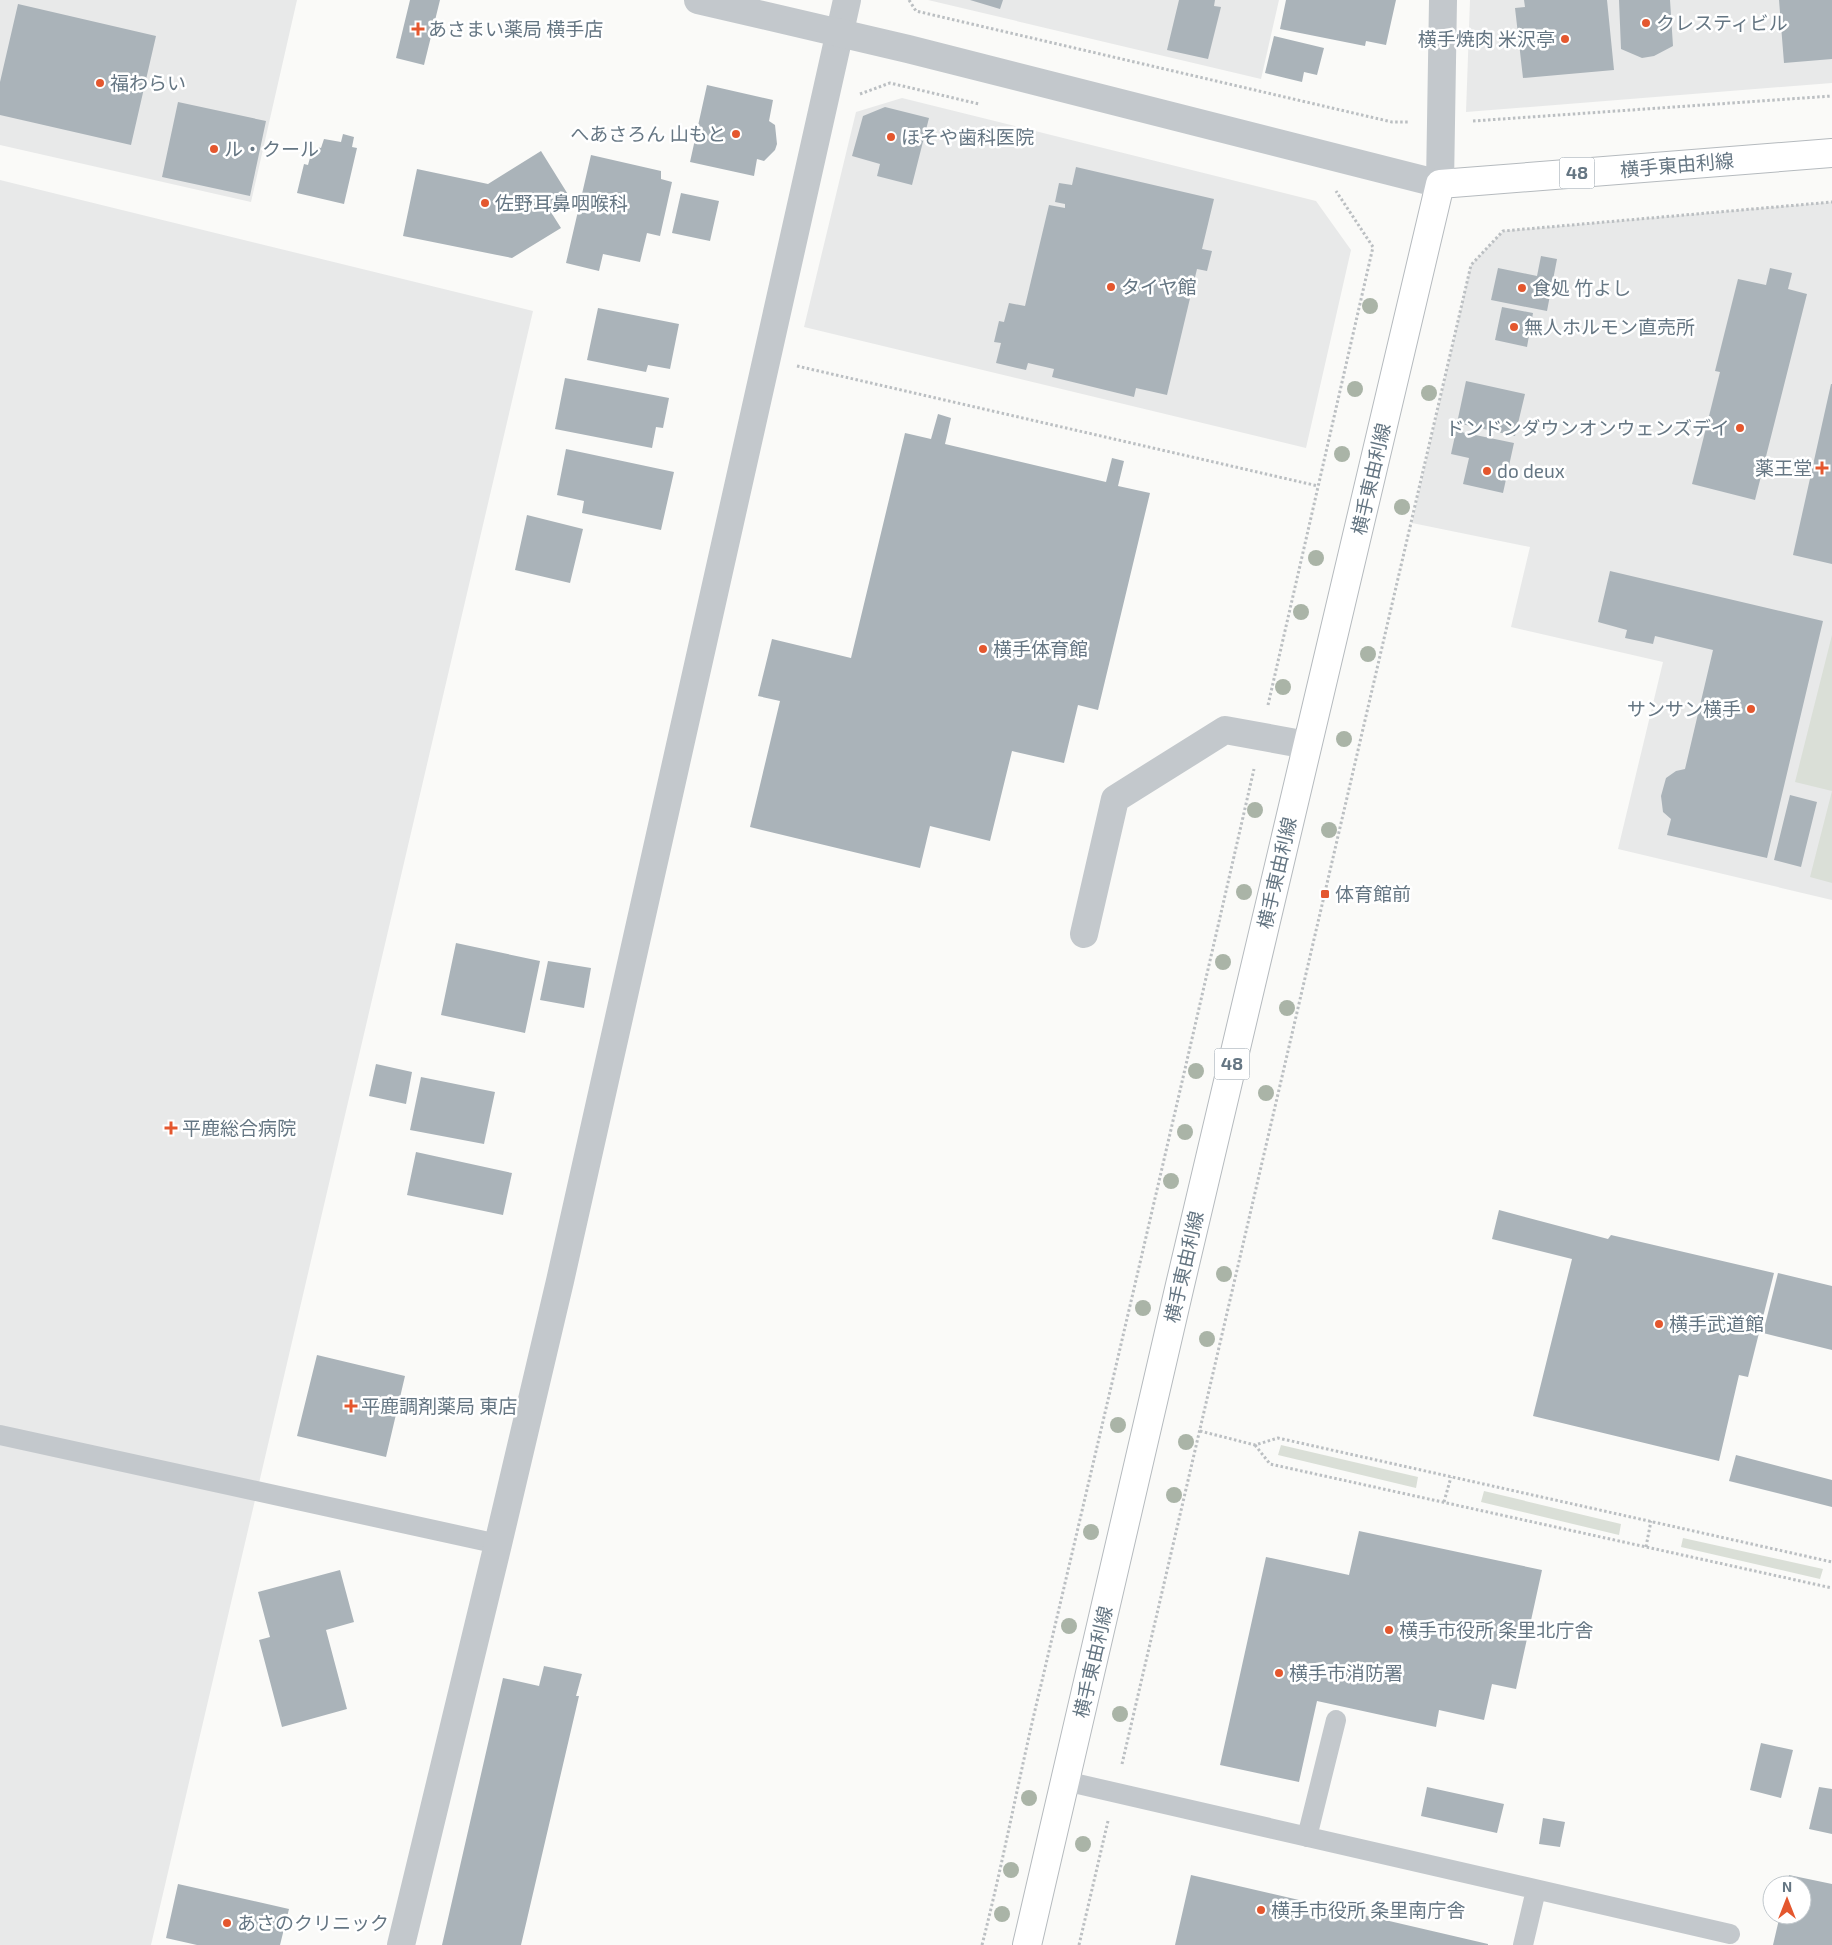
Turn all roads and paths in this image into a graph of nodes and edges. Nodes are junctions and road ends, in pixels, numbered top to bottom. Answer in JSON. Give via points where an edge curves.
{"nodes":[{"id":1,"x":698,"y":0,"type":"edge"},
{"id":2,"x":847,"y":0,"type":"edge"},
{"id":3,"x":909,"y":0,"type":"edge"},
{"id":4,"x":1443,"y":0,"type":"edge"},
{"id":5,"x":839,"y":32,"type":"junction"},
{"id":6,"x":1832,"y":96,"type":"edge"},
{"id":7,"x":855,"y":98,"type":"dead end"},
{"id":8,"x":986,"y":105,"type":"dead end"},
{"id":9,"x":1441,"y":123,"type":"junction"},
{"id":10,"x":1832,"y":153,"type":"edge"},
{"id":11,"x":1440,"y":184,"type":"junction"},
{"id":12,"x":1332,"y":187,"type":"dead end"},
{"id":13,"x":1832,"y":202,"type":"edge"},
{"id":14,"x":768,"y":359,"type":"junction"},
{"id":15,"x":1318,"y":486,"type":"junction"},
{"id":16,"x":1261,"y":736,"type":"junction"},
{"id":17,"x":1307,"y":745,"type":"junction"},
{"id":18,"x":1084,"y":934,"type":"dead end"},
{"id":19,"x":1200,"y":1431,"type":"junction"},
{"id":20,"x":0,"y":1435,"type":"edge"},
{"id":21,"x":1255,"y":1445,"type":"junction"},
{"id":22,"x":1451,"y":1477,"type":"junction"},
{"id":23,"x":1444,"y":1502,"type":"junction"},
{"id":24,"x":1651,"y":1522,"type":"junction"},
{"id":25,"x":498,"y":1544,"type":"junction"},
{"id":26,"x":1646,"y":1547,"type":"junction"},
{"id":27,"x":1832,"y":1562,"type":"edge"},
{"id":28,"x":1832,"y":1588,"type":"edge"},
{"id":29,"x":1336,"y":1720,"type":"dead end"},
{"id":30,"x":1065,"y":1781,"type":"junction"},
{"id":31,"x":1115,"y":1793,"type":"junction"},
{"id":32,"x":1307,"y":1837,"type":"junction"},
{"id":33,"x":1536,"y":1890,"type":"junction"},
{"id":34,"x":1730,"y":1934,"type":"dead end"},
{"id":35,"x":401,"y":1945,"type":"edge"},
{"id":36,"x":982,"y":1945,"type":"edge"},
{"id":37,"x":1027,"y":1945,"type":"edge"},
{"id":38,"x":1079,"y":1945,"type":"edge"},
{"id":39,"x":1523,"y":1945,"type":"edge"}],
"edges":[{"from":1,"to":5,"type":"street"},
{"from":2,"to":5,"type":"street"},
{"from":3,"to":9,"type":"path","via":[[916,11],[1348,112],[1392,122]]},
{"from":4,"to":9,"type":"street"},
{"from":5,"to":11,"type":"street"},
{"from":5,"to":14,"type":"street"},
{"from":6,"to":9,"type":"path"},
{"from":7,"to":8,"type":"path","via":[[890,83]]},
{"from":9,"to":11,"type":"street"},
{"from":10,"to":11,"type":"main road","name":"横手東由利線","number":"48"},
{"from":11,"to":17,"type":"main road","name":"横手東由利線","number":"48"},
{"from":12,"to":15,"type":"path","via":[[1373,247]]},
{"from":13,"to":19,"type":"path","via":[[1503,231],[1471,265]]},
{"from":14,"to":15,"type":"path"},
{"from":14,"to":25,"type":"street"},
{"from":15,"to":16,"type":"path"},
{"from":16,"to":17,"type":"street"},
{"from":16,"to":18,"type":"street","via":[[1225,730],[1115,799]]},
{"from":16,"to":36,"type":"path"},
{"from":17,"to":30,"type":"main road","name":"横手東由利線","number":"48"},
{"from":19,"to":21,"type":"path"},
{"from":19,"to":31,"type":"path"},
{"from":20,"to":25,"type":"lane"},
{"from":21,"to":22,"type":"path","via":[[1278,1438]]},
{"from":21,"to":23,"type":"path","via":[[1270,1464]]},
{"from":22,"to":23,"type":"path"},
{"from":22,"to":24,"type":"path"},
{"from":23,"to":26,"type":"path"},
{"from":24,"to":26,"type":"path"},
{"from":24,"to":27,"type":"path"},
{"from":25,"to":35,"type":"street"},
{"from":26,"to":28,"type":"path"},
{"from":29,"to":32,"type":"lane"},
{"from":30,"to":31,"type":"lane"},
{"from":30,"to":37,"type":"main road","name":"横手東由利線","number":"48"},
{"from":31,"to":32,"type":"lane"},
{"from":31,"to":38,"type":"path"},
{"from":32,"to":33,"type":"lane"},
{"from":33,"to":34,"type":"lane"},
{"from":33,"to":39,"type":"lane"}]}
